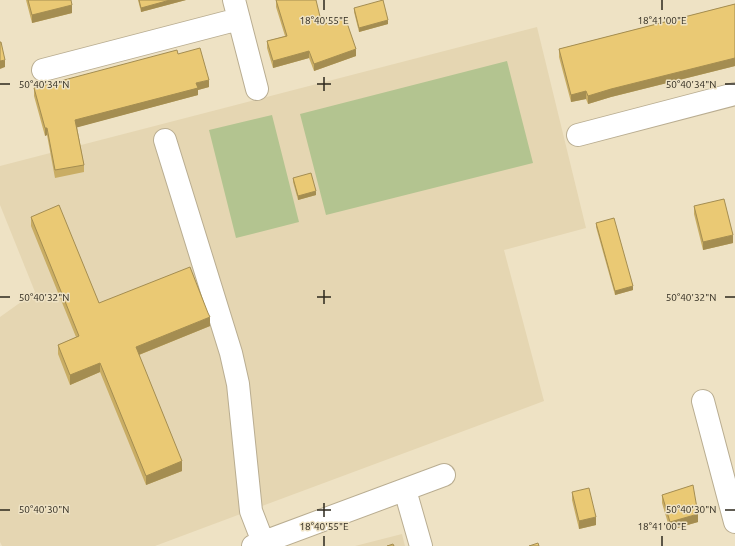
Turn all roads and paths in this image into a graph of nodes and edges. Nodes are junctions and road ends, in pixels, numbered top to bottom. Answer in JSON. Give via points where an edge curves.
{"nodes":[{"id":1,"x":237,"y":10,"type":"edge"},
{"id":2,"x":43,"y":70,"type":"dead end"},
{"id":3,"x":257,"y":90,"type":"dead end"},
{"id":4,"x":735,"y":94,"type":"edge"},
{"id":5,"x":578,"y":135,"type":"dead end"},
{"id":6,"x":164,"y":140,"type":"dead end"},
{"id":7,"x":703,"y":401,"type":"dead end"},
{"id":8,"x":444,"y":475,"type":"dead end"},
{"id":9,"x":405,"y":490,"type":"junction"},
{"id":10,"x":735,"y":522,"type":"edge"},
{"id":11,"x":258,"y":544,"type":"edge"},
{"id":12,"x":421,"y":546,"type":"edge"}],
"edges":[{"from":1,"to":2,"type":"street"},
{"from":1,"to":3,"type":"street"},
{"from":4,"to":5,"type":"street"},
{"from":6,"to":11,"type":"street","via":[[231,353],[238,384],[251,511]]},
{"from":7,"to":10,"type":"street"},
{"from":8,"to":9,"type":"street"},
{"from":9,"to":11,"type":"street"},
{"from":9,"to":12,"type":"street"}]}
